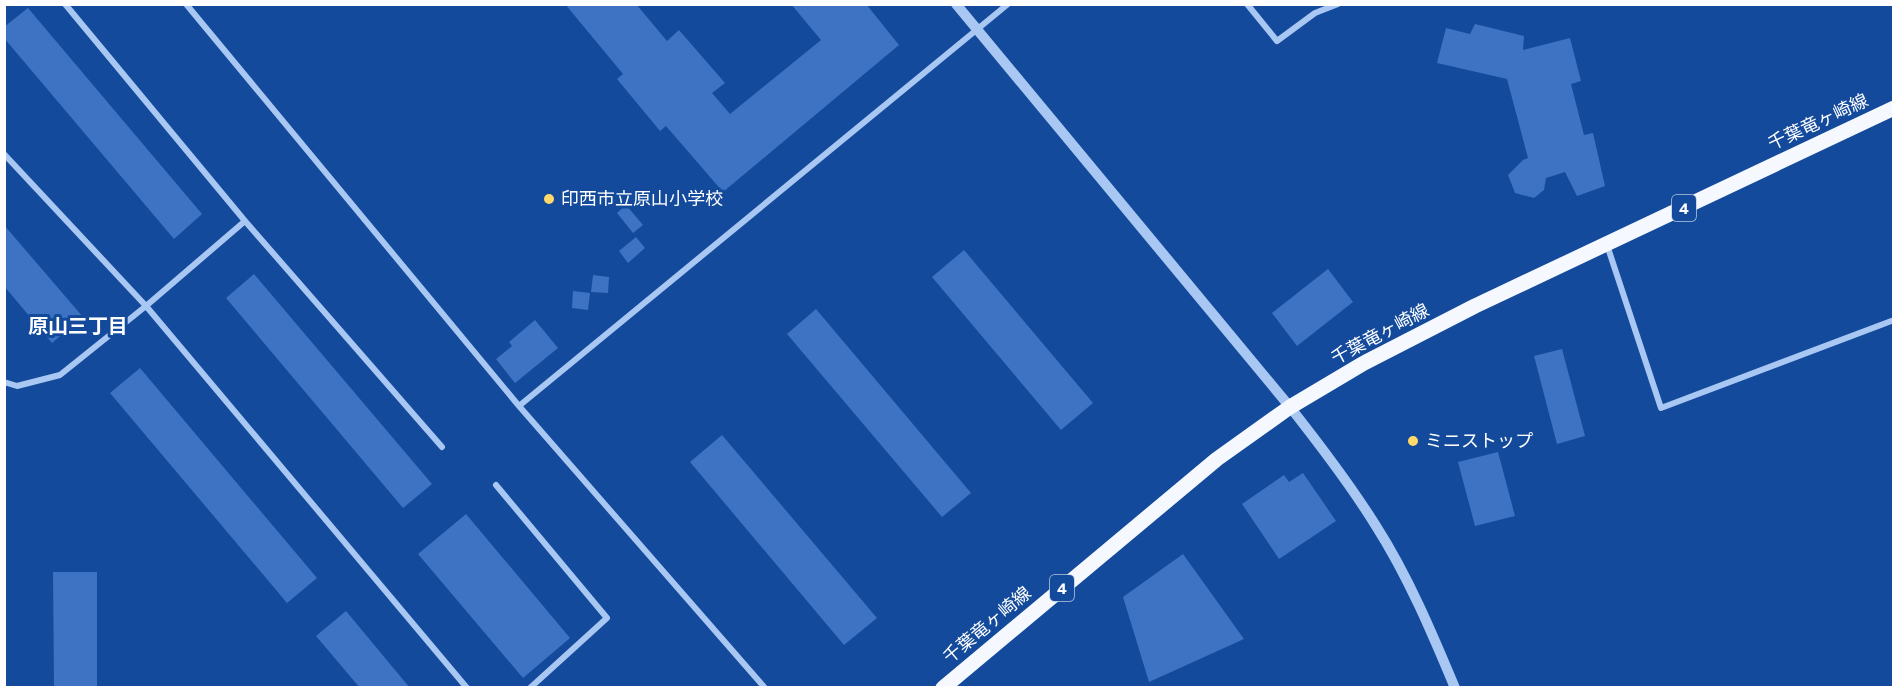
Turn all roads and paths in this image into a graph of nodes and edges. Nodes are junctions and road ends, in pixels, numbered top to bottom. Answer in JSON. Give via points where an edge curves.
{"nodes":[{"id":1,"x":65,"y":4,"type":"edge"},
{"id":2,"x":186,"y":4,"type":"edge"},
{"id":3,"x":956,"y":4,"type":"edge"},
{"id":4,"x":1008,"y":4,"type":"edge"},
{"id":5,"x":1247,"y":4,"type":"edge"},
{"id":6,"x":1338,"y":4,"type":"edge"},
{"id":7,"x":977,"y":30,"type":"junction"},
{"id":8,"x":1893,"y":108,"type":"edge"},
{"id":9,"x":4,"y":154,"type":"edge"},
{"id":10,"x":245,"y":221,"type":"junction"},
{"id":11,"x":1607,"y":244,"type":"junction"},
{"id":12,"x":146,"y":306,"type":"junction"},
{"id":13,"x":1893,"y":320,"type":"edge"},
{"id":14,"x":4,"y":382,"type":"edge"},
{"id":15,"x":519,"y":406,"type":"junction"},
{"id":16,"x":1290,"y":407,"type":"junction"},
{"id":17,"x":442,"y":447,"type":"dead end"},
{"id":18,"x":496,"y":485,"type":"dead end"},
{"id":19,"x":467,"y":687,"type":"edge"},
{"id":20,"x":530,"y":687,"type":"edge"},
{"id":21,"x":765,"y":687,"type":"edge"},
{"id":22,"x":942,"y":687,"type":"edge"},
{"id":23,"x":1455,"y":687,"type":"edge"}],
"edges":[{"from":1,"to":10,"type":"street"},
{"from":2,"to":15,"type":"street"},
{"from":3,"to":7,"type":"street"},
{"from":4,"to":7,"type":"street"},
{"from":5,"to":6,"type":"street","via":[[1277,41],[1315,13]]},
{"from":7,"to":15,"type":"street"},
{"from":7,"to":16,"type":"street"},
{"from":8,"to":11,"type":"main road","name":"千葉竜ヶ崎線","number":"4"},
{"from":9,"to":12,"type":"street"},
{"from":10,"to":12,"type":"street"},
{"from":10,"to":17,"type":"street"},
{"from":11,"to":13,"type":"street","via":[[1661,408]]},
{"from":11,"to":16,"type":"main road","name":"千葉竜ヶ崎線","number":"4","via":[[1412,338]]},
{"from":12,"to":14,"type":"street","via":[[60,375],[17,386]]},
{"from":12,"to":19,"type":"street"},
{"from":15,"to":21,"type":"street"},
{"from":16,"to":22,"type":"main road","name":"千葉竜ヶ崎線","number":"4","via":[[1217,459]]},
{"from":16,"to":23,"type":"street","via":[[1378,528],[1414,595]]},
{"from":18,"to":20,"type":"street","via":[[607,618]]}]}
